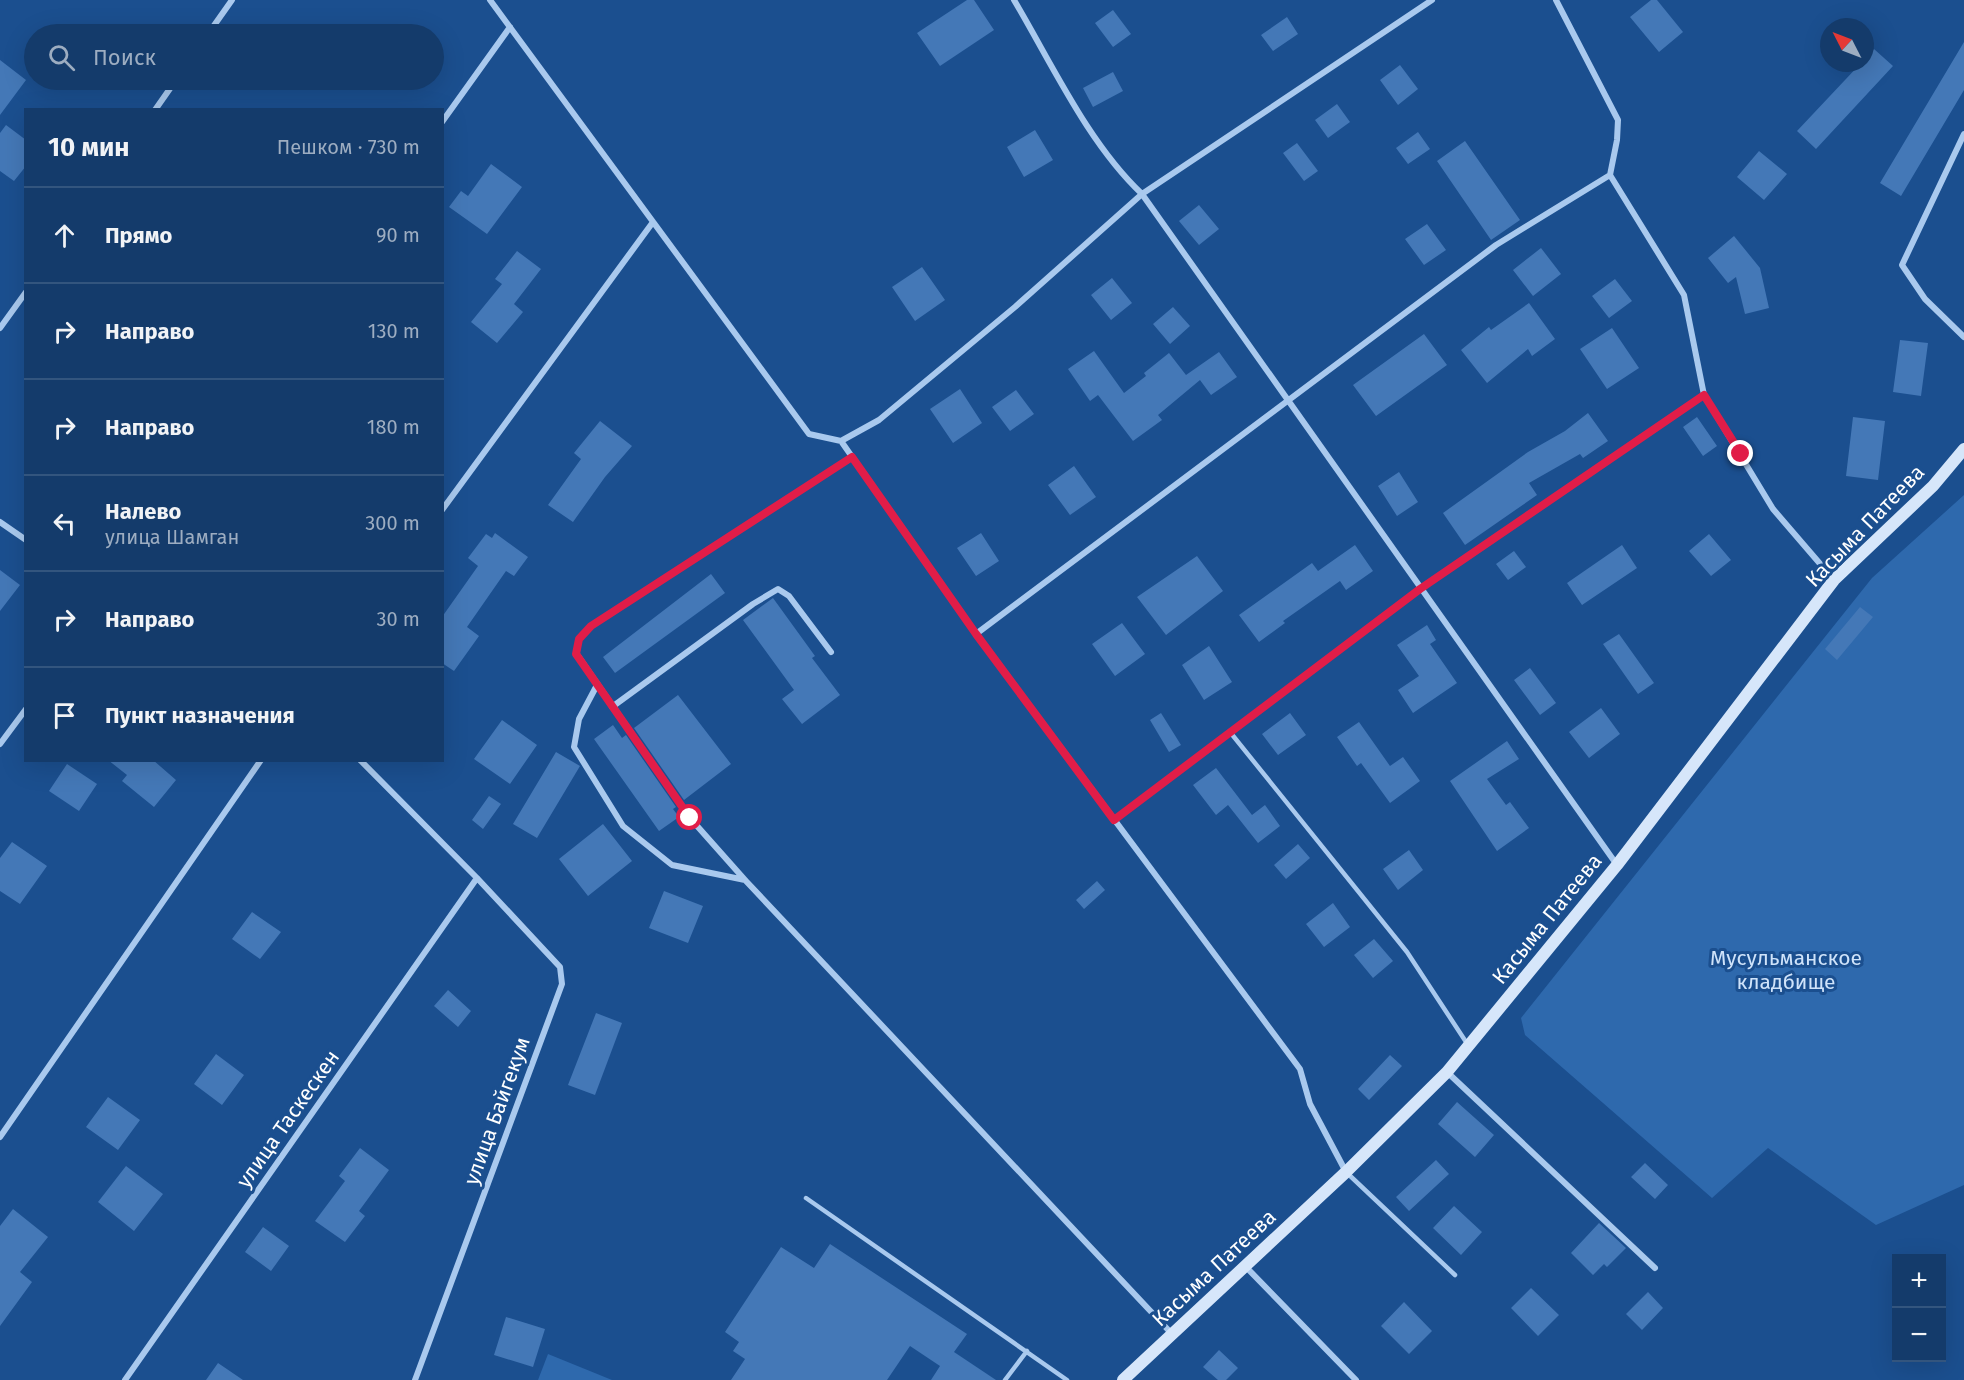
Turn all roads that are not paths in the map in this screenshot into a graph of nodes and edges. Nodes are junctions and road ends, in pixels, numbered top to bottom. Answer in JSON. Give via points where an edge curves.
{"nodes":[{"id":1,"x":232,"y":0,"type":"edge"},
{"id":2,"x":490,"y":0,"type":"edge"},
{"id":3,"x":1014,"y":0,"type":"edge"},
{"id":4,"x":1432,"y":0,"type":"edge"},
{"id":5,"x":1556,"y":0,"type":"edge"},
{"id":6,"x":215,"y":24,"type":"edge"},
{"id":7,"x":510,"y":27,"type":"junction"},
{"id":8,"x":169,"y":90,"type":"edge"},
{"id":9,"x":156,"y":108,"type":"edge"},
{"id":10,"x":444,"y":119,"type":"edge"},
{"id":11,"x":1964,"y":134,"type":"edge"},
{"id":12,"x":1610,"y":175,"type":"junction"},
{"id":13,"x":1142,"y":194,"type":"junction"},
{"id":14,"x":653,"y":222,"type":"junction"},
{"id":15,"x":24,"y":295,"type":"edge"},
{"id":16,"x":0,"y":328,"type":"edge"},
{"id":17,"x":1964,"y":337,"type":"edge"},
{"id":18,"x":1704,"y":395,"type":"junction"},
{"id":19,"x":1287,"y":400,"type":"junction"},
{"id":20,"x":841,"y":441,"type":"junction"},
{"id":21,"x":1964,"y":448,"type":"edge"},
{"id":22,"x":852,"y":457,"type":"junction"},
{"id":23,"x":444,"y":507,"type":"edge"},
{"id":24,"x":0,"y":522,"type":"edge"},
{"id":25,"x":24,"y":539,"type":"edge"},
{"id":26,"x":1834,"y":580,"type":"junction"},
{"id":27,"x":1420,"y":589,"type":"junction"},
{"id":28,"x":976,"y":634,"type":"junction"},
{"id":29,"x":831,"y":652,"type":"dead end"},
{"id":30,"x":597,"y":685,"type":"junction"},
{"id":31,"x":612,"y":707,"type":"junction"},
{"id":32,"x":24,"y":711,"type":"edge"},
{"id":33,"x":1230,"y":732,"type":"junction"},
{"id":34,"x":0,"y":744,"type":"edge"},
{"id":35,"x":260,"y":762,"type":"edge"},
{"id":36,"x":362,"y":762,"type":"edge"},
{"id":37,"x":1114,"y":820,"type":"junction"},
{"id":38,"x":1617,"y":864,"type":"junction"},
{"id":39,"x":477,"y":878,"type":"junction"},
{"id":40,"x":745,"y":880,"type":"junction"},
{"id":41,"x":1469,"y":1045,"type":"junction"},
{"id":42,"x":1447,"y":1072,"type":"junction"},
{"id":43,"x":0,"y":1137,"type":"edge"},
{"id":44,"x":1346,"y":1172,"type":"junction"},
{"id":45,"x":806,"y":1198,"type":"dead end"},
{"id":46,"x":1245,"y":1266,"type":"junction"},
{"id":47,"x":1655,"y":1268,"type":"dead end"},
{"id":48,"x":1455,"y":1275,"type":"dead end"},
{"id":49,"x":1172,"y":1334,"type":"junction"},
{"id":50,"x":1027,"y":1351,"type":"junction"},
{"id":51,"x":125,"y":1380,"type":"edge"},
{"id":52,"x":415,"y":1380,"type":"edge"},
{"id":53,"x":1005,"y":1380,"type":"edge"},
{"id":54,"x":1067,"y":1380,"type":"edge"},
{"id":55,"x":1123,"y":1380,"type":"edge"},
{"id":56,"x":1356,"y":1380,"type":"edge"}],
"edges":[{"from":1,"to":6,"type":"street"},
{"from":2,"to":7,"type":"street"},
{"from":3,"to":13,"type":"street","via":[[1098,141]]},
{"from":4,"to":13,"type":"street"},
{"from":5,"to":12,"type":"street","via":[[1618,120]]},
{"from":7,"to":10,"type":"street"},
{"from":7,"to":14,"type":"street"},
{"from":8,"to":9,"type":"street"},
{"from":11,"to":17,"type":"street","via":[[1902,264],[1926,299]]},
{"from":12,"to":18,"type":"street","via":[[1684,295]]},
{"from":12,"to":19,"type":"street","via":[[1497,245]]},
{"from":13,"to":19,"type":"street"},
{"from":13,"to":20,"type":"street","via":[[1016,307],[888,413]]},
{"from":14,"to":20,"type":"street","via":[[809,434]]},
{"from":14,"to":23,"type":"street"},
{"from":15,"to":16,"type":"street"},
{"from":18,"to":26,"type":"street","via":[[1773,509]]},
{"from":18,"to":27,"type":"street"},
{"from":19,"to":27,"type":"street"},
{"from":19,"to":28,"type":"street"},
{"from":20,"to":22,"type":"street"},
{"from":21,"to":26,"type":"main road","name":"Касыма Патеева","via":[[1933,486]]},
{"from":22,"to":28,"type":"street"},
{"from":22,"to":30,"type":"street","via":[[591,626],[579,639],[576,654]]},
{"from":24,"to":25,"type":"street"},
{"from":26,"to":38,"type":"main road","name":"Касыма Патеева"},
{"from":27,"to":33,"type":"street"},
{"from":27,"to":38,"type":"street"},
{"from":28,"to":37,"type":"street"},
{"from":29,"to":31,"type":"street","via":[[789,596],[778,590]]},
{"from":30,"to":31,"type":"street"},
{"from":30,"to":40,"type":"street","via":[[579,719],[574,747],[622,826],[672,865]]},
{"from":31,"to":40,"type":"street","via":[[690,818]]},
{"from":32,"to":34,"type":"street"},
{"from":33,"to":37,"type":"street"},
{"from":33,"to":41,"type":"lane","via":[[1407,952]]},
{"from":35,"to":43,"type":"street"},
{"from":36,"to":39,"type":"street","name":"улица Байгекум"},
{"from":37,"to":44,"type":"street","via":[[1300,1069],[1310,1104]]},
{"from":38,"to":41,"type":"main road","name":"Касыма Патеева"},
{"from":39,"to":51,"type":"street","name":"улица Таскескен"},
{"from":39,"to":52,"type":"street","name":"улица Байгекум","via":[[560,967],[562,984]]},
{"from":40,"to":49,"type":"street"},
{"from":41,"to":42,"type":"main road","name":"Касыма Патеева"},
{"from":42,"to":44,"type":"main road","name":"Касыма Патеева"},
{"from":42,"to":47,"type":"street"},
{"from":44,"to":46,"type":"main road","name":"Касыма Патеева"},
{"from":44,"to":48,"type":"lane"},
{"from":45,"to":50,"type":"lane"},
{"from":46,"to":49,"type":"main road","name":"Касыма Патеева"},
{"from":46,"to":56,"type":"street"},
{"from":49,"to":55,"type":"main road","name":"Касыма Патеева"},
{"from":50,"to":53,"type":"lane"},
{"from":50,"to":54,"type":"lane"}]}
